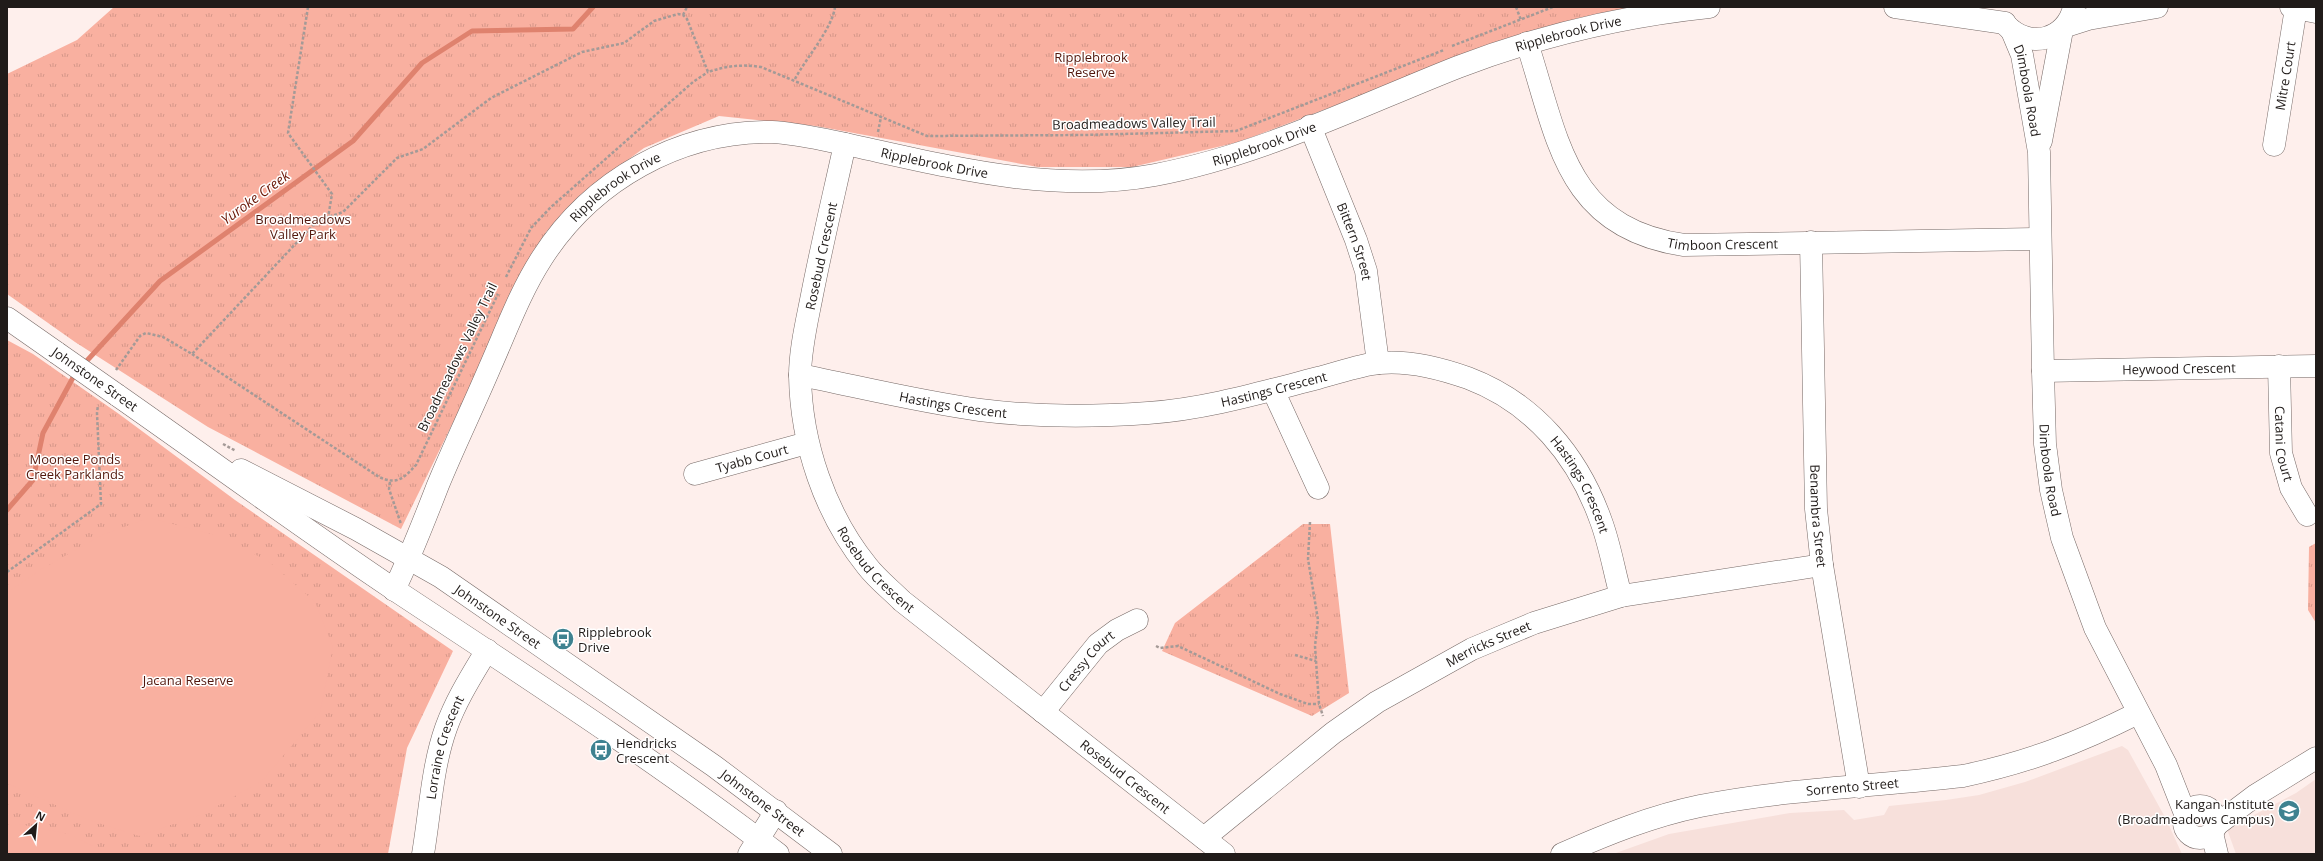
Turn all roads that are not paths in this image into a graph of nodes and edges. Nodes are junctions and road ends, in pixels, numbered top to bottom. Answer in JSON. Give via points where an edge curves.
{"nodes":[{"id":1,"x":1709,"y":7,"type":"edge"},
{"id":2,"x":1895,"y":7,"type":"edge"},
{"id":3,"x":2157,"y":7,"type":"edge"},
{"id":4,"x":2301,"y":9,"type":"edge"},
{"id":5,"x":2005,"y":20,"type":"edge"},
{"id":6,"x":2068,"y":21,"type":"edge"},
{"id":7,"x":1527,"y":43,"type":"junction"},
{"id":8,"x":1310,"y":126,"type":"junction"},
{"id":9,"x":845,"y":144,"type":"junction"},
{"id":10,"x":2274,"y":145,"type":"dead end"},
{"id":11,"x":2039,"y":152,"type":"junction"},
{"id":12,"x":2040,"y":239,"type":"junction"},
{"id":13,"x":1811,"y":242,"type":"junction"},
{"id":14,"x":7,"y":318,"type":"edge"},
{"id":15,"x":1378,"y":363,"type":"junction"},
{"id":16,"x":2279,"y":366,"type":"junction"},
{"id":17,"x":2316,"y":366,"type":"edge"},
{"id":18,"x":2043,"y":371,"type":"junction"},
{"id":19,"x":800,"y":375,"type":"junction"},
{"id":20,"x":1273,"y":390,"type":"junction"},
{"id":21,"x":183,"y":441,"type":"junction"},
{"id":22,"x":807,"y":443,"type":"junction"},
{"id":23,"x":695,"y":474,"type":"dead end"},
{"id":24,"x":1318,"y":488,"type":"dead end"},
{"id":25,"x":2307,"y":516,"type":"dead end"},
{"id":26,"x":409,"y":559,"type":"junction"},
{"id":27,"x":1822,"y":564,"type":"junction"},
{"id":28,"x":394,"y":590,"type":"junction"},
{"id":29,"x":1621,"y":596,"type":"junction"},
{"id":30,"x":1137,"y":620,"type":"dead end"},
{"id":31,"x":487,"y":650,"type":"junction"},
{"id":32,"x":1043,"y":712,"type":"junction"},
{"id":33,"x":2138,"y":712,"type":"junction"},
{"id":34,"x":2316,"y":758,"type":"edge"},
{"id":35,"x":1859,"y":787,"type":"junction"},
{"id":36,"x":776,"y":812,"type":"junction"},
{"id":37,"x":2204,"y":826,"type":"edge"},
{"id":38,"x":1204,"y":838,"type":"junction"},
{"id":39,"x":754,"y":846,"type":"edge"},
{"id":40,"x":423,"y":854,"type":"edge"},
{"id":41,"x":778,"y":854,"type":"edge"},
{"id":42,"x":831,"y":854,"type":"edge"},
{"id":43,"x":1224,"y":854,"type":"edge"},
{"id":44,"x":1562,"y":854,"type":"edge"},
{"id":45,"x":2217,"y":854,"type":"edge"}],
"edges":[{"from":1,"to":7,"type":"street","name":"Ripplebrook Drive","via":[[1613,21]]},
{"from":2,"to":5,"type":"street"},
{"from":3,"to":6,"type":"street"},
{"from":4,"to":10,"type":"street","name":"Mitre Court"},
{"from":5,"to":6,"type":"street","via":[[2024,38],[2037,40],[2051,37]]},
{"from":5,"to":11,"type":"street","name":"Dimboola Road","via":[[2022,55]]},
{"from":6,"to":11,"type":"street","name":"Dimboola Road"},
{"from":7,"to":8,"type":"street","name":"Ripplebrook Drive","via":[[1463,65]]},
{"from":7,"to":13,"type":"street","name":"Timboon Crescent","via":[[1566,162],[1576,182],[1608,217],[1641,236],[1684,245]]},
{"from":8,"to":9,"type":"street","name":"Ripplebrook Drive","via":[[1232,157],[1198,166],[1148,176],[1098,181],[1044,180],[997,175]]},
{"from":8,"to":15,"type":"street","name":"Bittern Street","via":[[1356,240],[1366,272]]},
{"from":9,"to":19,"type":"street","name":"Rosebud Crescent","via":[[808,317]]},
{"from":9,"to":26,"type":"street","name":"Ripplebrook Drive","via":[[775,132],[718,137],[686,145],[656,157],[627,172],[582,207],[541,259],[524,290],[438,485]]},
{"from":11,"to":12,"type":"street","name":"Dimboola Road"},
{"from":12,"to":13,"type":"street","name":"Timboon Crescent"},
{"from":12,"to":18,"type":"street","name":"Dimboola Road"},
{"from":13,"to":27,"type":"street","name":"Benambra Street","via":[[1814,480]]},
{"from":14,"to":21,"type":"street","name":"Johnstone Street","bridge":true,"via":[[57,353],[108,399]]},
{"from":15,"to":20,"type":"street","name":"Hastings Crescent"},
{"from":15,"to":29,"type":"street","name":"Hastings Crescent","via":[[1412,363],[1448,371],[1483,384],[1507,397],[1537,419],[1576,466],[1591,497],[1602,523]]},
{"from":16,"to":17,"type":"street","name":"Heywood Crescent"},
{"from":16,"to":18,"type":"street","name":"Heywood Crescent"},
{"from":16,"to":25,"type":"street","name":"Catani Court","via":[[2281,453],[2291,488]]},
{"from":18,"to":33,"type":"street","name":"Dimboola Road","via":[[2045,444],[2051,490],[2062,538],[2095,628]]},
{"from":19,"to":20,"type":"street","name":"Hastings Crescent","via":[[966,408],[1042,415],[1108,416],[1152,413],[1207,405]]},
{"from":19,"to":22,"type":"street","name":"Rosebud Crescent"},
{"from":20,"to":24,"type":"street"},
{"from":21,"to":26,"type":"street","name":"Johnstone Street","via":[[356,529]]},
{"from":21,"to":28,"type":"street","name":"Johnstone Street"},
{"from":22,"to":23,"type":"street","name":"Tyabb Court"},
{"from":22,"to":32,"type":"street","name":"Rosebud Crescent","via":[[821,485],[841,526],[867,566],[902,601]]},
{"from":26,"to":28,"type":"street","name":"Ripplebrook Drive"},
{"from":26,"to":36,"type":"street","name":"Johnstone Street","via":[[496,614]]},
{"from":27,"to":29,"type":"street","name":"Merricks Street"},
{"from":27,"to":35,"type":"street","name":"Benambra Street"},
{"from":28,"to":31,"type":"street","name":"Johnstone Street"},
{"from":29,"to":38,"type":"street","name":"Merricks Street","via":[[1534,623],[1472,649],[1377,702],[1333,733]]},
{"from":30,"to":32,"type":"street","name":"Cressy Court","via":[[1098,644]]},
{"from":31,"to":39,"type":"street","name":"Johnstone Street","via":[[611,733]]},
{"from":31,"to":40,"type":"street","name":"Lorraine Crescent","via":[[466,685],[446,728]]},
{"from":32,"to":38,"type":"street","name":"Rosebud Crescent"},
{"from":33,"to":35,"type":"street","name":"Sorrento Street","via":[[2090,737],[2036,758],[1998,769],[1963,776]]},
{"from":33,"to":37,"type":"street","name":"Dimboola Road","via":[[2166,765]]},
{"from":34,"to":37,"type":"street"},
{"from":35,"to":44,"type":"street","name":"Sorrento Street","via":[[1699,806],[1639,823]]},
{"from":36,"to":39,"type":"street"},
{"from":36,"to":42,"type":"street","name":"Johnstone Street"},
{"from":37,"to":45,"type":"street","name":"Dimboola Road"},
{"from":38,"to":43,"type":"street","name":"Rosebud Crescent"},
{"from":39,"to":41,"type":"street","name":"Johnstone Street"}]}
